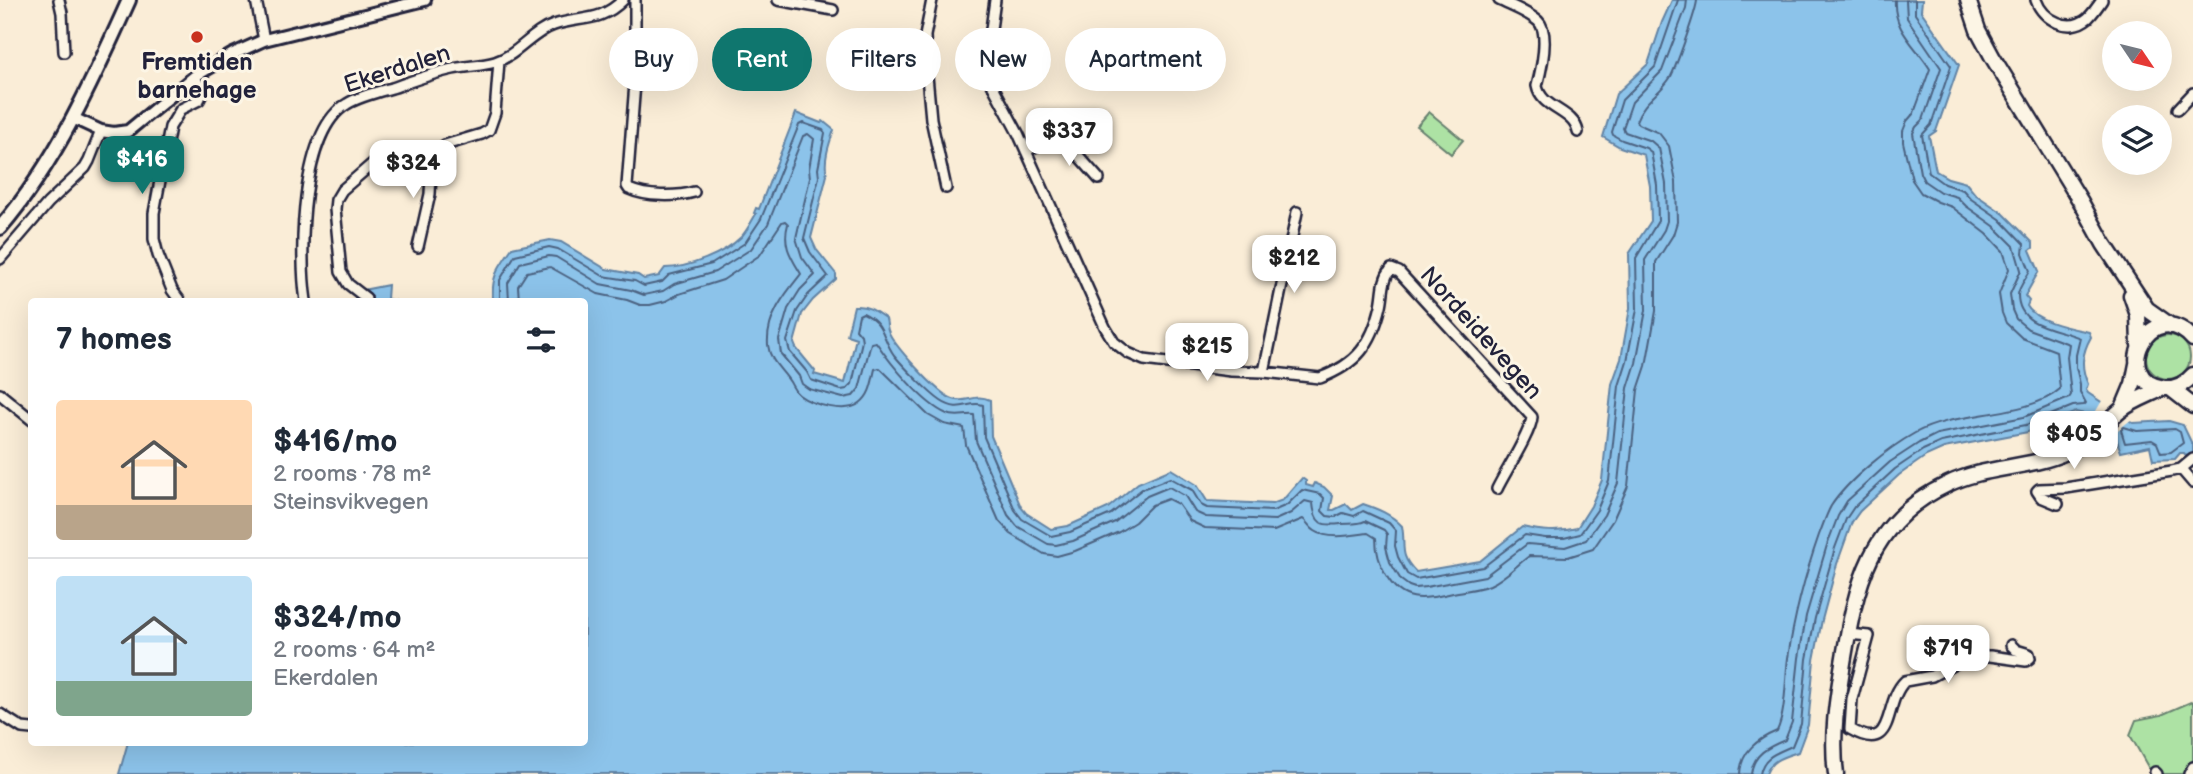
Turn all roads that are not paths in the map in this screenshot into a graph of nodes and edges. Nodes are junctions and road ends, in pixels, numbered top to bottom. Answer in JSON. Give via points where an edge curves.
{"nodes":[{"id":1,"x":59,"y":0,"type":"edge"},
{"id":2,"x":129,"y":0,"type":"edge"},
{"id":3,"x":256,"y":0,"type":"edge"},
{"id":4,"x":425,"y":0,"type":"edge"},
{"id":5,"x":623,"y":0,"type":"edge"},
{"id":6,"x":635,"y":0,"type":"edge"},
{"id":7,"x":778,"y":0,"type":"edge"},
{"id":8,"x":932,"y":0,"type":"edge"},
{"id":9,"x":995,"y":0,"type":"edge"},
{"id":10,"x":1499,"y":0,"type":"edge"},
{"id":11,"x":1968,"y":0,"type":"edge"},
{"id":12,"x":2036,"y":0,"type":"edge"},
{"id":13,"x":2102,"y":0,"type":"edge"},
{"id":14,"x":833,"y":10,"type":"dead end"},
{"id":15,"x":264,"y":40,"type":"junction"},
{"id":16,"x":64,"y":52,"type":"dead end"},
{"id":17,"x":499,"y":61,"type":"junction"},
{"id":18,"x":195,"y":76,"type":"junction"},
{"id":19,"x":2193,"y":93,"type":"edge"},
{"id":20,"x":2178,"y":109,"type":"dead end"},
{"id":21,"x":1086,"y":114,"type":"dead end"},
{"id":22,"x":73,"y":118,"type":"junction"},
{"id":23,"x":100,"y":131,"type":"junction"},
{"id":24,"x":1578,"y":132,"type":"dead end"},
{"id":25,"x":1060,"y":135,"type":"junction"},
{"id":26,"x":1026,"y":150,"type":"junction"},
{"id":27,"x":432,"y":155,"type":"junction"},
{"id":28,"x":1099,"y":179,"type":"dead end"},
{"id":29,"x":946,"y":188,"type":"dead end"},
{"id":30,"x":694,"y":192,"type":"dead end"},
{"id":31,"x":1297,"y":212,"type":"dead end"},
{"id":32,"x":0,"y":228,"type":"edge"},
{"id":33,"x":418,"y":247,"type":"dead end"},
{"id":34,"x":0,"y":259,"type":"edge"},
{"id":35,"x":2123,"y":271,"type":"junction"},
{"id":36,"x":178,"y":298,"type":"edge"},
{"id":37,"x":306,"y":298,"type":"edge"},
{"id":38,"x":366,"y":298,"type":"dead end"},
{"id":39,"x":2185,"y":330,"type":"edge"},
{"id":40,"x":2139,"y":345,"type":"junction"},
{"id":41,"x":2137,"y":364,"type":"junction"},
{"id":42,"x":1264,"y":372,"type":"junction"},
{"id":43,"x":2193,"y":375,"type":"edge"},
{"id":44,"x":2166,"y":388,"type":"junction"},
{"id":45,"x":0,"y":394,"type":"edge"},
{"id":46,"x":2193,"y":406,"type":"edge"},
{"id":47,"x":2123,"y":408,"type":"junction"},
{"id":48,"x":28,"y":417,"type":"edge"},
{"id":49,"x":2192,"y":460,"type":"edge"},
{"id":50,"x":2181,"y":468,"type":"junction"},
{"id":51,"x":2193,"y":483,"type":"edge"},
{"id":52,"x":1497,"y":489,"type":"dead end"},
{"id":53,"x":2058,"y":504,"type":"dead end"},
{"id":54,"x":1848,"y":634,"type":"junction"},
{"id":55,"x":2011,"y":645,"type":"dead end"},
{"id":56,"x":0,"y":714,"type":"edge"},
{"id":57,"x":28,"y":729,"type":"edge"},
{"id":58,"x":2193,"y":767,"type":"edge"},
{"id":59,"x":1836,"y":774,"type":"edge"},
{"id":60,"x":2189,"y":774,"type":"edge"}],
"edges":[{"from":1,"to":16,"type":"street"},
{"from":2,"to":22,"type":"main road"},
{"from":3,"to":15,"type":"street"},
{"from":4,"to":15,"type":"street"},
{"from":5,"to":17,"type":"street","name":"Ekerdalen","via":[[598,17],[552,26]]},
{"from":6,"to":30,"type":"street","via":[[628,186],[635,192],[671,196]]},
{"from":7,"to":14,"type":"street"},
{"from":8,"to":29,"type":"street","via":[[925,36],[927,76]]},
{"from":9,"to":26,"type":"street","name":"Nordeidevegen","via":[[988,77]]},
{"from":10,"to":24,"type":"street","via":[[1540,22],[1544,39],[1538,93],[1572,121]]},
{"from":11,"to":35,"type":"main road","via":[[1993,58]]},
{"from":12,"to":13,"type":"street","via":[[2046,16],[2065,25],[2086,20]]},
{"from":15,"to":18,"type":"street"},
{"from":17,"to":27,"type":"street","via":[[489,130],[445,145]]},
{"from":17,"to":37,"type":"street","name":"Ekerdalen","via":[[409,82],[348,103],[336,113],[319,141],[307,182],[302,264]]},
{"from":18,"to":23,"type":"street","via":[[128,131]]},
{"from":18,"to":36,"type":"street","via":[[201,96],[181,109],[170,127],[154,213],[158,255]]},
{"from":19,"to":20,"type":"street"},
{"from":21,"to":25,"type":"street","via":[[1080,125]]},
{"from":22,"to":23,"type":"street"},
{"from":22,"to":32,"type":"main road"},
{"from":23,"to":34,"type":"street","via":[[85,168]]},
{"from":25,"to":26,"type":"street"},
{"from":25,"to":28,"type":"street"},
{"from":26,"to":42,"type":"street","name":"Nordeidevegen","via":[[1114,342],[1144,360]]},
{"from":27,"to":33,"type":"street","via":[[430,194]]},
{"from":27,"to":38,"type":"street","via":[[387,154],[336,200],[341,272]]},
{"from":31,"to":42,"type":"street"},
{"from":35,"to":39,"type":"main road","via":[[2147,309]]},
{"from":35,"to":40,"type":"main road","via":[[2138,315]]},
{"from":39,"to":40,"type":"main road","via":[[2152,330]]},
{"from":40,"to":41,"type":"main road"},
{"from":41,"to":44,"type":"main road","via":[[2149,382]]},
{"from":41,"to":47,"type":"main road"},
{"from":42,"to":52,"type":"street","name":"Nordeidevegen","via":[[1320,378],[1339,371],[1369,342],[1385,276],[1391,269],[1399,272],[1532,417]]},
{"from":43,"to":44,"type":"main road","via":[[2185,383]]},
{"from":44,"to":46,"type":"main road"},
{"from":44,"to":47,"type":"main road"},
{"from":45,"to":48,"type":"street"},
{"from":47,"to":54,"type":"main road","via":[[2089,440],[2059,455],[1965,477],[1907,510],[1867,564]]},
{"from":49,"to":50,"type":"street"},
{"from":50,"to":51,"type":"street"},
{"from":50,"to":53,"type":"street","via":[[2037,491]]},
{"from":54,"to":55,"type":"street","via":[[1869,636],[1852,699],[1850,729],[1869,737],[1878,736],[1885,728],[1896,693],[1911,679],[1931,676],[1976,656],[2029,658]]},
{"from":54,"to":59,"type":"main road","via":[[1834,728]]},
{"from":56,"to":57,"type":"street"},
{"from":58,"to":60,"type":"street"}]}
